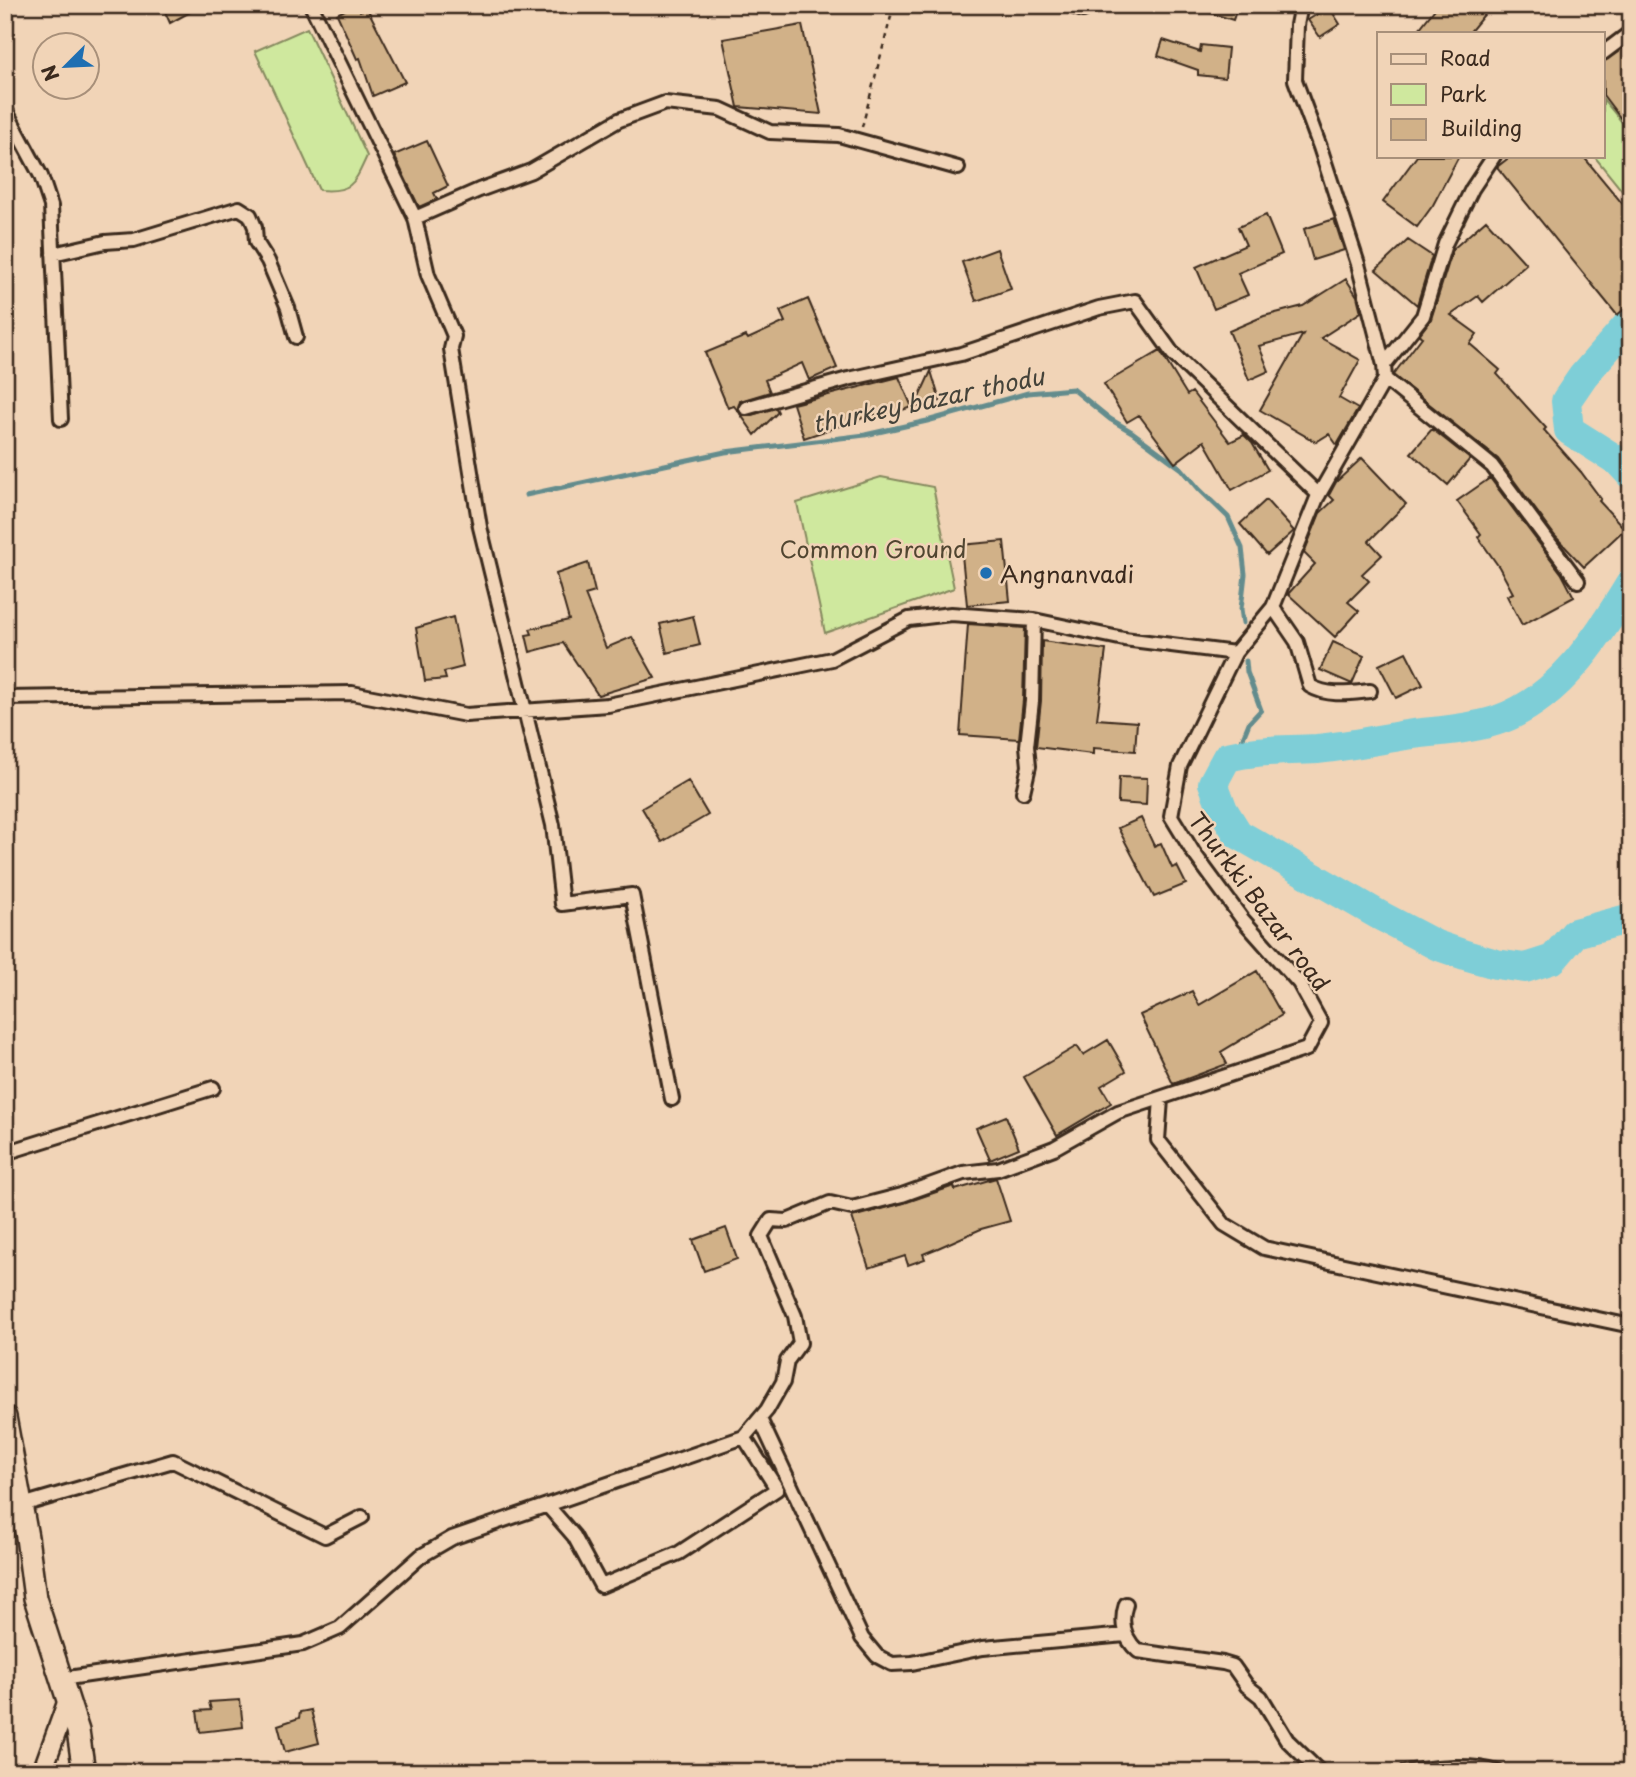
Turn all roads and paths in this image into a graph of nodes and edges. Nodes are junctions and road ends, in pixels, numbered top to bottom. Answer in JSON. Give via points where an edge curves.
{"nodes":[{"id":1,"x":312,"y":5,"type":"edge"},
{"id":2,"x":894,"y":5,"type":"edge"},
{"id":3,"x":1069,"y":5,"type":"edge"},
{"id":4,"x":1093,"y":5,"type":"edge"},
{"id":5,"x":1301,"y":5,"type":"edge"},
{"id":6,"x":1631,"y":32,"type":"edge"},
{"id":7,"x":1604,"y":52,"type":"edge"},
{"id":8,"x":5,"y":108,"type":"edge"},
{"id":9,"x":858,"y":141,"type":"junction"},
{"id":10,"x":1493,"y":158,"type":"edge"},
{"id":11,"x":958,"y":168,"type":"dead end"},
{"id":12,"x":415,"y":218,"type":"junction"},
{"id":13,"x":53,"y":254,"type":"junction"},
{"id":14,"x":296,"y":337,"type":"dead end"},
{"id":15,"x":1384,"y":365,"type":"junction"},
{"id":16,"x":1385,"y":379,"type":"junction"},
{"id":17,"x":746,"y":408,"type":"dead end"},
{"id":18,"x":61,"y":419,"type":"dead end"},
{"id":19,"x":1319,"y":495,"type":"junction"},
{"id":20,"x":1578,"y":581,"type":"dead end"},
{"id":21,"x":1273,"y":607,"type":"junction"},
{"id":22,"x":1034,"y":620,"type":"junction"},
{"id":23,"x":1235,"y":653,"type":"junction"},
{"id":24,"x":1370,"y":691,"type":"dead end"},
{"id":25,"x":5,"y":698,"type":"edge"},
{"id":26,"x":524,"y":711,"type":"junction"},
{"id":27,"x":1023,"y":792,"type":"dead end"},
{"id":28,"x":213,"y":1087,"type":"dead end"},
{"id":29,"x":1161,"y":1099,"type":"junction"},
{"id":30,"x":672,"y":1100,"type":"dead end"},
{"id":31,"x":5,"y":1153,"type":"edge"},
{"id":32,"x":1631,"y":1326,"type":"edge"},
{"id":33,"x":5,"y":1418,"type":"edge"},
{"id":34,"x":760,"y":1419,"type":"junction"},
{"id":35,"x":744,"y":1437,"type":"junction"},
{"id":36,"x":22,"y":1505,"type":"junction"},
{"id":37,"x":547,"y":1505,"type":"junction"},
{"id":38,"x":362,"y":1517,"type":"dead end"},
{"id":39,"x":1126,"y":1604,"type":"dead end"},
{"id":40,"x":1125,"y":1635,"type":"junction"},
{"id":41,"x":61,"y":1679,"type":"junction"},
{"id":42,"x":68,"y":1700,"type":"junction"},
{"id":43,"x":42,"y":1772,"type":"edge"},
{"id":44,"x":84,"y":1772,"type":"edge"},
{"id":45,"x":1321,"y":1772,"type":"edge"},
{"id":46,"x":1405,"y":1772,"type":"edge"},
{"id":47,"x":1498,"y":1772,"type":"edge"}],
"edges":[{"from":1,"to":12,"type":"street"},
{"from":2,"to":9,"type":"path"},
{"from":3,"to":4,"type":"street","via":[[1083,10]]},
{"from":5,"to":15,"type":"street","via":[[1295,80],[1358,264]]},
{"from":6,"to":7,"type":"street"},
{"from":8,"to":13,"type":"street","via":[[41,176],[51,206]]},
{"from":9,"to":11,"type":"street"},
{"from":9,"to":12,"type":"street","via":[[839,135],[770,132],[720,109],[665,103],[620,120],[531,171]]},
{"from":10,"to":15,"type":"street","via":[[1445,244],[1423,316]]},
{"from":12,"to":26,"type":"street","via":[[428,275],[454,336],[452,349],[480,527]]},
{"from":13,"to":14,"type":"street","via":[[134,240],[239,208],[250,215],[256,242],[288,308]]},
{"from":13,"to":18,"type":"street"},
{"from":15,"to":16,"type":"street"},
{"from":16,"to":19,"type":"street","name":"Thurkki Bazar road"},
{"from":16,"to":20,"type":"street","via":[[1492,466]]},
{"from":17,"to":19,"type":"street","via":[[961,354],[1098,308],[1135,301],[1173,354]]},
{"from":19,"to":21,"type":"street","name":"Thurkki Bazar road"},
{"from":21,"to":23,"type":"street","name":"Thurkki Bazar road"},
{"from":21,"to":24,"type":"street","via":[[1297,642],[1310,686],[1339,694]]},
{"from":22,"to":23,"type":"street","via":[[1124,639]]},
{"from":22,"to":26,"type":"street","via":[[951,614],[909,619],[832,659],[608,705]]},
{"from":22,"to":27,"type":"street","via":[[1029,766]]},
{"from":23,"to":29,"type":"street","name":"Thurkki Bazar road","via":[[1180,766],[1171,816],[1244,920],[1299,983],[1321,1023],[1307,1049]]},
{"from":25,"to":26,"type":"street","via":[[352,693],[466,715]]},
{"from":26,"to":30,"type":"street","via":[[553,825],[562,904],[632,895]]},
{"from":28,"to":31,"type":"street"},
{"from":29,"to":32,"type":"street","via":[[1158,1140],[1224,1224],[1264,1248]]},
{"from":29,"to":34,"type":"street","via":[[1118,1112],[1054,1148],[998,1169],[962,1173],[852,1208],[830,1203],[787,1221],[771,1220],[761,1236],[795,1316],[800,1343],[786,1361],[783,1382]]},
{"from":33,"to":36,"type":"main road"},
{"from":34,"to":35,"type":"street"},
{"from":34,"to":40,"type":"street","via":[[862,1638],[877,1656],[892,1664],[912,1663],[983,1648]]},
{"from":35,"to":37,"type":"street"},
{"from":35,"to":37,"type":"street","via":[[777,1489],[679,1553],[601,1586],[574,1536]]},
{"from":36,"to":38,"type":"street","via":[[173,1461],[326,1536]]},
{"from":36,"to":41,"type":"main road","via":[[35,1598]]},
{"from":37,"to":41,"type":"street","via":[[452,1538],[421,1556],[340,1628],[303,1644]]},
{"from":39,"to":40,"type":"street"},
{"from":40,"to":45,"type":"street","via":[[1138,1651],[1233,1666],[1261,1697],[1287,1740]]},
{"from":41,"to":42,"type":"main road"},
{"from":42,"to":43,"type":"main road"},
{"from":42,"to":44,"type":"main road"},
{"from":46,"to":47,"type":"street","via":[[1458,1767]]}]}
